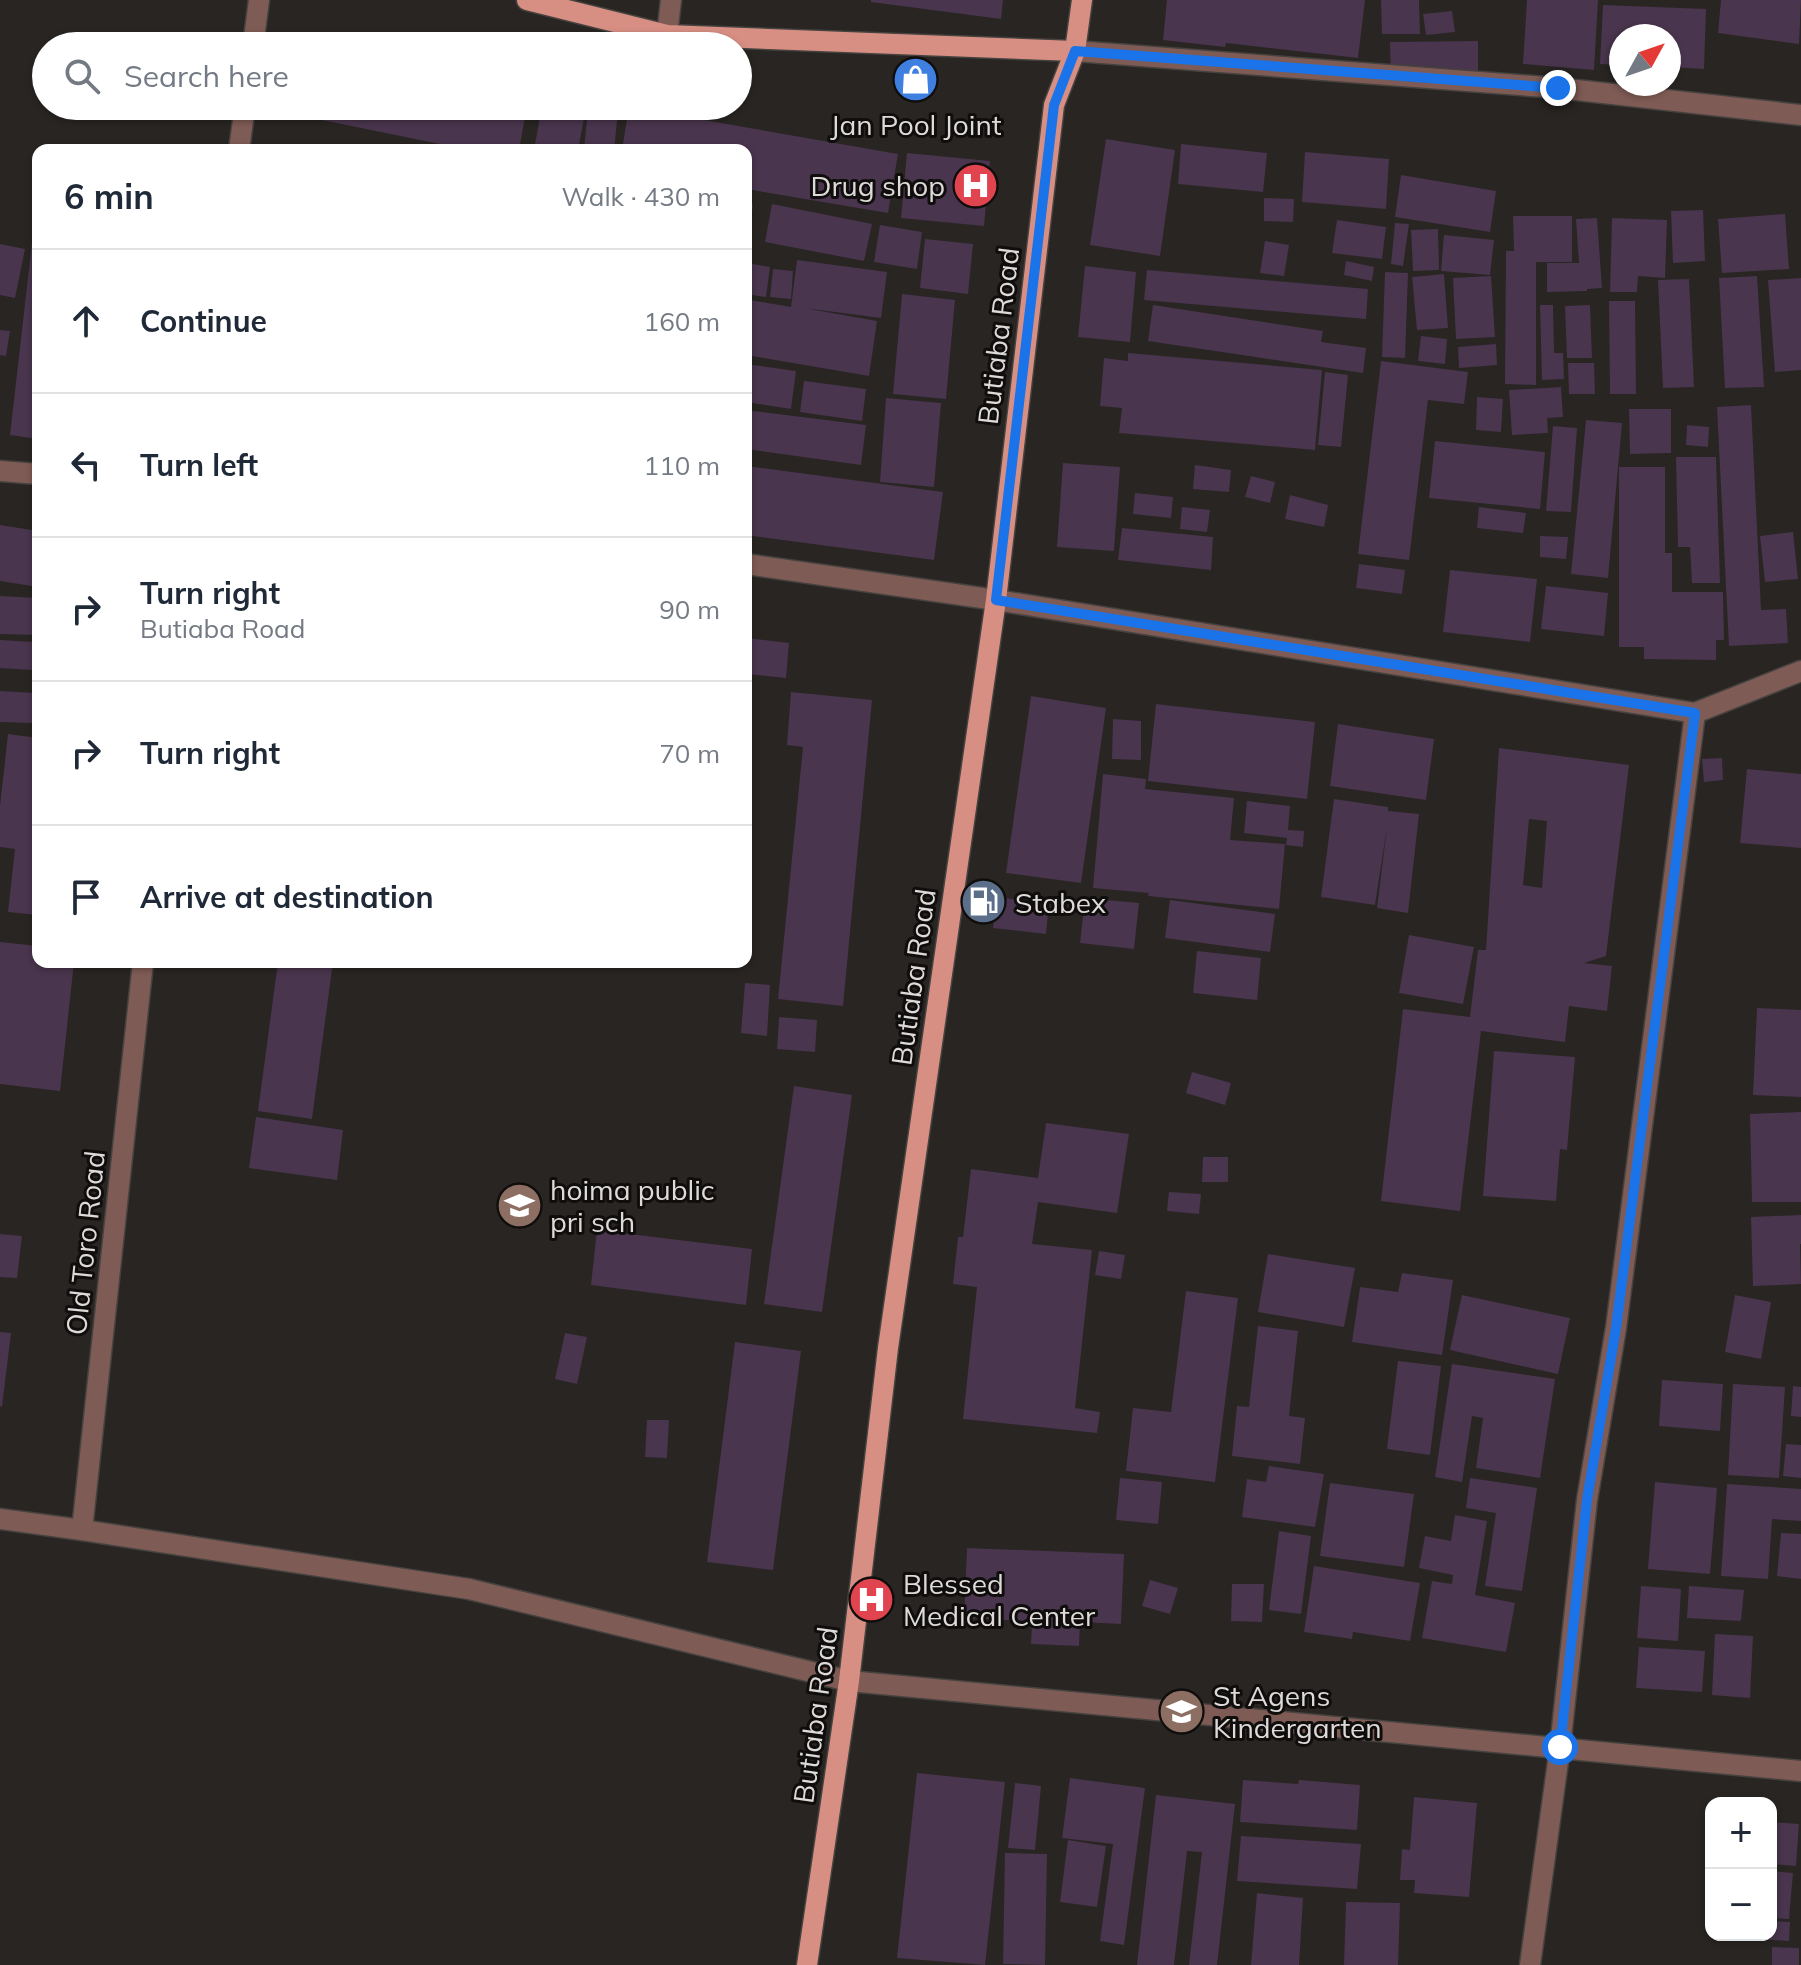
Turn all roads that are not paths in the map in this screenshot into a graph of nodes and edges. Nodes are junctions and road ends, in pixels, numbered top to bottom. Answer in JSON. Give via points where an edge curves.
{"nodes":[{"id":1,"x":259,"y":0,"type":"edge"},
{"id":2,"x":527,"y":0,"type":"edge"},
{"id":3,"x":671,"y":0,"type":"edge"},
{"id":4,"x":1082,"y":0,"type":"edge"},
{"id":5,"x":255,"y":32,"type":"edge"},
{"id":6,"x":655,"y":32,"type":"edge"},
{"id":7,"x":667,"y":32,"type":"edge"},
{"id":8,"x":752,"y":38,"type":"edge"},
{"id":9,"x":1075,"y":51,"type":"junction"},
{"id":10,"x":1801,"y":115,"type":"edge"},
{"id":11,"x":243,"y":120,"type":"edge"},
{"id":12,"x":240,"y":144,"type":"edge"},
{"id":13,"x":0,"y":471,"type":"edge"},
{"id":14,"x":32,"y":474,"type":"edge"},
{"id":15,"x":752,"y":565,"type":"edge"},
{"id":16,"x":996,"y":600,"type":"junction"},
{"id":17,"x":1801,"y":671,"type":"edge"},
{"id":18,"x":1695,"y":713,"type":"junction"},
{"id":19,"x":142,"y":968,"type":"edge"},
{"id":20,"x":0,"y":1519,"type":"edge"},
{"id":21,"x":82,"y":1530,"type":"junction"},
{"id":22,"x":849,"y":1681,"type":"junction"},
{"id":23,"x":1560,"y":1747,"type":"junction"},
{"id":24,"x":1801,"y":1771,"type":"edge"},
{"id":25,"x":807,"y":1965,"type":"edge"},
{"id":26,"x":1530,"y":1965,"type":"edge"}],
"edges":[{"from":1,"to":5,"type":"street"},
{"from":2,"to":6,"type":"main road"},
{"from":3,"to":7,"type":"street"},
{"from":4,"to":9,"type":"main road","name":"Butiaba Road"},
{"from":8,"to":9,"type":"main road"},
{"from":9,"to":10,"type":"street","via":[[1558,88]]},
{"from":9,"to":16,"type":"main road","name":"Butiaba Road","via":[[1054,105]]},
{"from":11,"to":12,"type":"street"},
{"from":13,"to":14,"type":"street"},
{"from":15,"to":16,"type":"street"},
{"from":16,"to":18,"type":"street"},
{"from":16,"to":22,"type":"main road","name":"Butiaba Road","via":[[888,1348]]},
{"from":17,"to":18,"type":"street"},
{"from":18,"to":23,"type":"street","via":[[1616,1328],[1587,1500]]},
{"from":19,"to":21,"type":"street","name":"Old Toro Road"},
{"from":20,"to":21,"type":"street"},
{"from":21,"to":22,"type":"street","via":[[469,1589]]},
{"from":22,"to":23,"type":"street"},
{"from":22,"to":25,"type":"main road","name":"Butiaba Road"},
{"from":23,"to":24,"type":"street"},
{"from":23,"to":26,"type":"street"}]}
